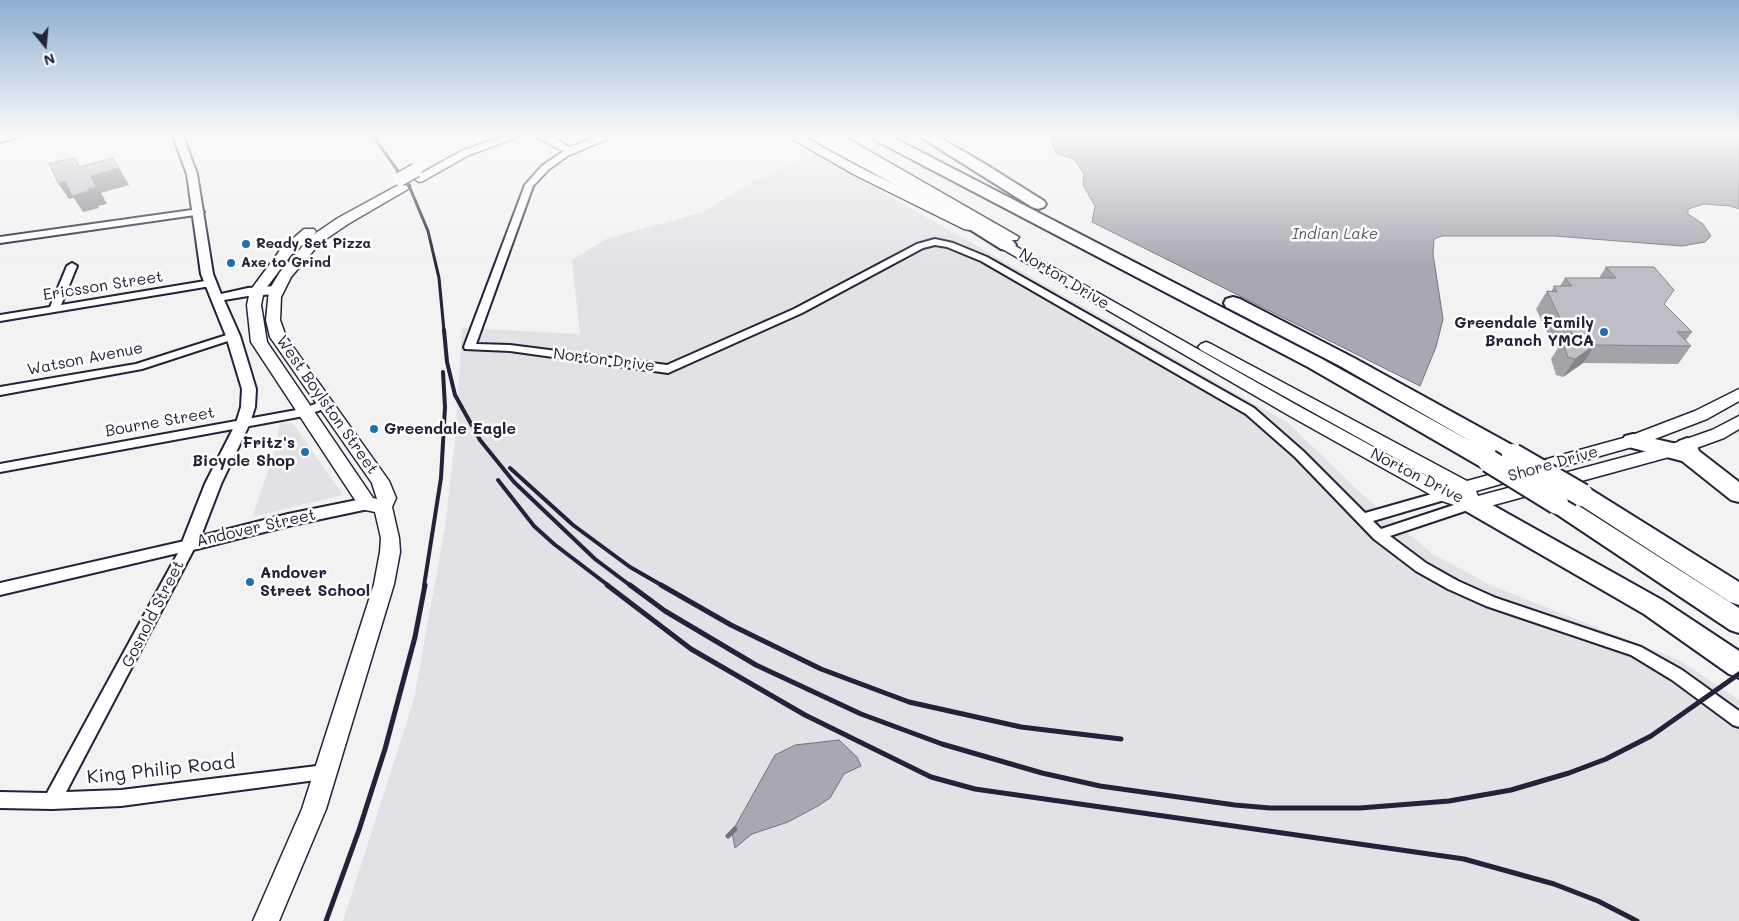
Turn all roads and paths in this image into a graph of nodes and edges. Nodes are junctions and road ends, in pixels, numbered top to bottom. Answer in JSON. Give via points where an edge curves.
{"nodes":[{"id":1,"x":192,"y":179,"type":"edge"},
{"id":2,"x":400,"y":179,"type":"edge"},
{"id":3,"x":408,"y":179,"type":"edge"},
{"id":4,"x":534,"y":179,"type":"edge"},
{"id":5,"x":873,"y":179,"type":"edge"},
{"id":6,"x":896,"y":179,"type":"edge"},
{"id":7,"x":910,"y":179,"type":"edge"},
{"id":8,"x":963,"y":179,"type":"edge"},
{"id":9,"x":970,"y":179,"type":"edge"},
{"id":10,"x":980,"y":179,"type":"edge"},
{"id":11,"x":995,"y":179,"type":"edge"},
{"id":12,"x":374,"y":199,"type":"junction"},
{"id":13,"x":1032,"y":208,"type":"junction"},
{"id":14,"x":200,"y":212,"type":"junction"},
{"id":15,"x":0,"y":240,"type":"edge"},
{"id":16,"x":1007,"y":245,"type":"junction"},
{"id":17,"x":72,"y":266,"type":"dead end"},
{"id":18,"x":211,"y":283,"type":"junction"},
{"id":19,"x":276,"y":290,"type":"junction"},
{"id":20,"x":257,"y":291,"type":"junction"},
{"id":21,"x":218,"y":298,"type":"junction"},
{"id":22,"x":54,"y":309,"type":"junction"},
{"id":23,"x":0,"y":318,"type":"edge"},
{"id":24,"x":233,"y":336,"type":"junction"},
{"id":25,"x":0,"y":391,"type":"edge"},
{"id":26,"x":1739,"y":394,"type":"edge"},
{"id":27,"x":324,"y":404,"type":"junction"},
{"id":28,"x":304,"y":412,"type":"junction"},
{"id":29,"x":1739,"y":422,"type":"edge"},
{"id":30,"x":243,"y":423,"type":"junction"},
{"id":31,"x":1633,"y":441,"type":"junction"},
{"id":32,"x":1683,"y":450,"type":"junction"},
{"id":33,"x":0,"y":468,"type":"edge"},
{"id":34,"x":1739,"y":494,"type":"edge"},
{"id":35,"x":1448,"y":496,"type":"junction"},
{"id":36,"x":1469,"y":496,"type":"junction"},
{"id":37,"x":375,"y":505,"type":"junction"},
{"id":38,"x":1362,"y":518,"type":"junction"},
{"id":39,"x":1379,"y":535,"type":"junction"},
{"id":40,"x":189,"y":544,"type":"junction"},
{"id":41,"x":0,"y":589,"type":"edge"},
{"id":42,"x":1739,"y":595,"type":"edge"},
{"id":43,"x":1739,"y":622,"type":"edge"},
{"id":44,"x":1739,"y":666,"type":"edge"},
{"id":45,"x":1739,"y":720,"type":"edge"},
{"id":46,"x":325,"y":773,"type":"junction"},
{"id":47,"x":0,"y":800,"type":"edge"},
{"id":48,"x":52,"y":801,"type":"junction"},
{"id":49,"x":266,"y":921,"type":"edge"}],
"edges":[{"from":1,"to":14,"type":"street","name":"Gosnold Street"},
{"from":2,"to":12,"type":"main road","name":"West Boylston Street","bridge":true},
{"from":3,"to":12,"type":"main road","name":"West Boylston Street"},
{"from":4,"to":38,"type":"street","name":"Norton Drive","via":[[529,184],[469,347],[510,348],[668,369],[798,310],[920,246],[935,242],[984,259],[1250,410]]},
{"from":5,"to":16,"type":"main road","name":"Norton Drive"},
{"from":6,"to":16,"type":"highway"},
{"from":7,"to":36,"type":"main road","name":"Norton Drive"},
{"from":8,"to":13,"type":"highway"},
{"from":9,"to":13,"type":"highway"},
{"from":10,"to":13,"type":"highway"},
{"from":11,"to":13,"type":"highway"},
{"from":12,"to":19,"type":"main road","name":"West Boylston Street","via":[[315,240],[293,264]]},
{"from":12,"to":20,"type":"main road","name":"West Boylston Street","via":[[315,228],[297,241]]},
{"from":13,"to":42,"type":"highway","bridge":true,"via":[[1332,353],[1582,495]]},
{"from":13,"to":43,"type":"highway","bridge":true,"via":[[1489,461]]},
{"from":14,"to":15,"type":"street"},
{"from":14,"to":18,"type":"street","name":"Gosnold Street","via":[[207,274]]},
{"from":16,"to":35,"type":"main road","name":"Norton Drive"},
{"from":17,"to":22,"type":"street"},
{"from":18,"to":21,"type":"street","name":"Gosnold Street"},
{"from":18,"to":22,"type":"street","name":"Ericsson Street"},
{"from":19,"to":20,"type":"street"},
{"from":19,"to":27,"type":"main road","name":"West Boylston Street","via":[[273,317],[276,333]]},
{"from":20,"to":21,"type":"street"},
{"from":20,"to":28,"type":"main road","name":"West Boylston Street","via":[[254,305],[259,342]]},
{"from":21,"to":24,"type":"street","name":"Gosnold Street"},
{"from":22,"to":23,"type":"street","name":"Ericsson Street"},
{"from":24,"to":25,"type":"street","name":"Watson Avenue","via":[[138,367]]},
{"from":24,"to":30,"type":"street","name":"Gosnold Street","via":[[249,389]]},
{"from":26,"to":31,"type":"main road","name":"Shore Drive","via":[[1701,415]]},
{"from":27,"to":28,"type":"street","name":"Bourne Street"},
{"from":27,"to":37,"type":"main road","name":"West Boylston Street","via":[[380,481],[387,498]]},
{"from":28,"to":30,"type":"street","name":"Bourne Street"},
{"from":28,"to":37,"type":"main road","name":"West Boylston Street"},
{"from":29,"to":32,"type":"main road","name":"Shore Drive"},
{"from":30,"to":33,"type":"street","name":"Bourne Street"},
{"from":30,"to":40,"type":"street","name":"Gosnold Street"},
{"from":31,"to":32,"type":"highway"},
{"from":31,"to":36,"type":"main road","name":"Shore Drive"},
{"from":32,"to":34,"type":"highway"},
{"from":32,"to":36,"type":"main road","name":"Shore Drive"},
{"from":35,"to":36,"type":"main road","name":"Norton Drive"},
{"from":35,"to":38,"type":"street"},
{"from":36,"to":39,"type":"street","name":"Shore Drive"},
{"from":36,"to":44,"type":"highway","via":[[1646,603]]},
{"from":37,"to":40,"type":"street","name":"Andover Street","via":[[288,520]]},
{"from":37,"to":46,"type":"main road","name":"West Boylston Street","via":[[390,538],[388,566]]},
{"from":38,"to":39,"type":"street","name":"Norton Drive"},
{"from":39,"to":45,"type":"street","name":"Norton Drive","via":[[1421,567],[1472,594],[1604,639],[1651,660]]},
{"from":40,"to":41,"type":"street","name":"Andover Street"},
{"from":40,"to":48,"type":"street","name":"Gosnold Street"},
{"from":46,"to":48,"type":"street","name":"King Philip Road","via":[[121,798]]},
{"from":46,"to":49,"type":"main road","name":"West Boylston Street","via":[[314,810]]},
{"from":47,"to":48,"type":"street","name":"King Philip Road"}]}
